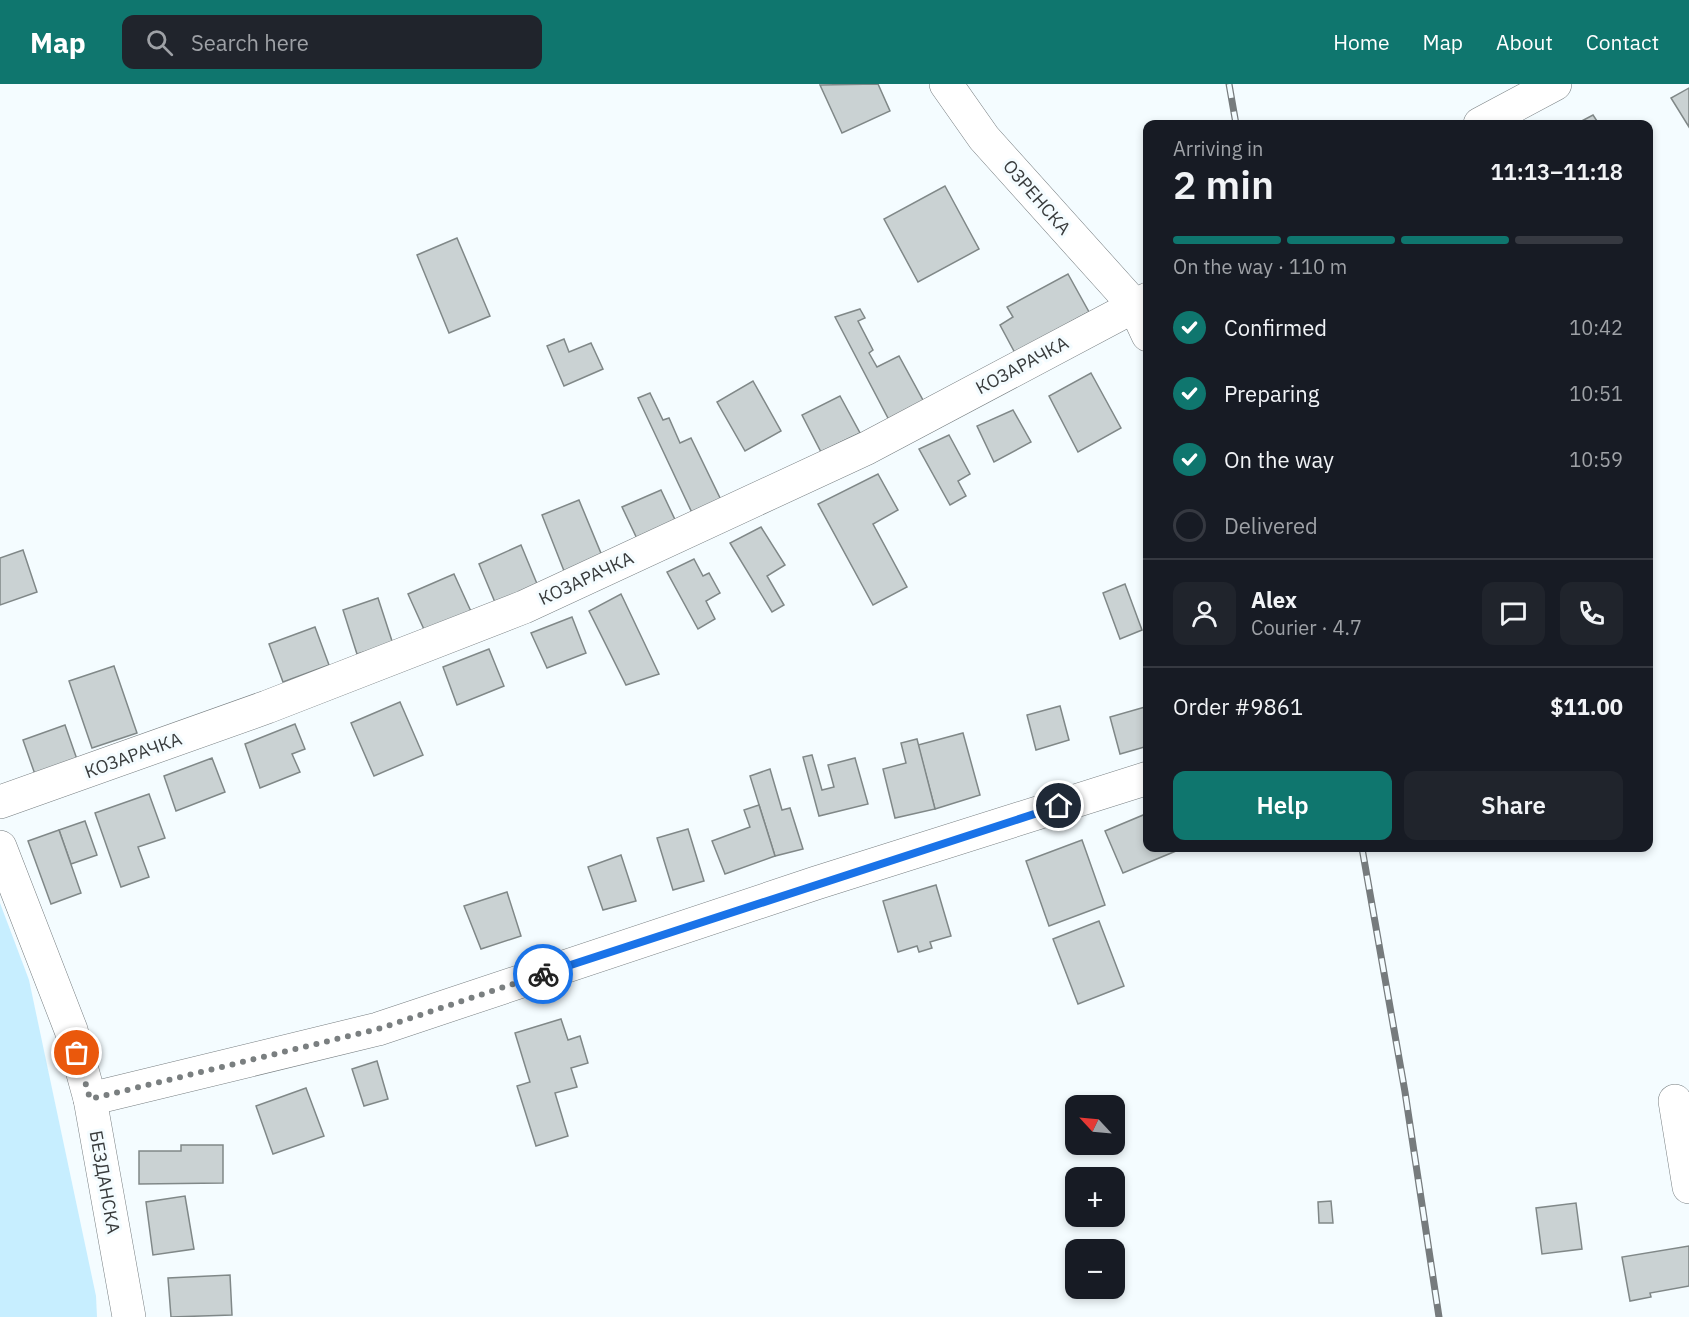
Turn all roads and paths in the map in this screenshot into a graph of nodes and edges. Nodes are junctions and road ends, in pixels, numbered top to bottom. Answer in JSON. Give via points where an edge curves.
{"nodes":[{"id":1,"x":946,"y":84,"type":"edge"},
{"id":2,"x":1556,"y":84,"type":"edge"},
{"id":3,"x":1488,"y":120,"type":"edge"},
{"id":4,"x":1141,"y":302,"type":"edge"},
{"id":5,"x":1143,"y":780,"type":"edge"},
{"id":6,"x":0,"y":802,"type":"edge"},
{"id":7,"x":0,"y":847,"type":"edge"},
{"id":8,"x":90,"y":1099,"type":"junction"},
{"id":9,"x":1675,"y":1101,"type":"dead end"},
{"id":10,"x":1689,"y":1187,"type":"edge"},
{"id":11,"x":129,"y":1317,"type":"edge"}],
"edges":[{"from":1,"to":4,"type":"street","name":"ОЗРЕНСКА","via":[[984,138]]},
{"from":2,"to":3,"type":"street"},
{"from":4,"to":6,"type":"street","name":"КОЗАРАЧКА","via":[[867,448],[524,607],[267,707]]},
{"from":5,"to":8,"type":"street","via":[[816,883],[378,1029]]},
{"from":7,"to":8,"type":"street","name":"БЕЗДАНСКА","via":[[71,1030]]},
{"from":8,"to":11,"type":"street","name":"БЕЗДАНСКА"},
{"from":9,"to":10,"type":"street"}]}
